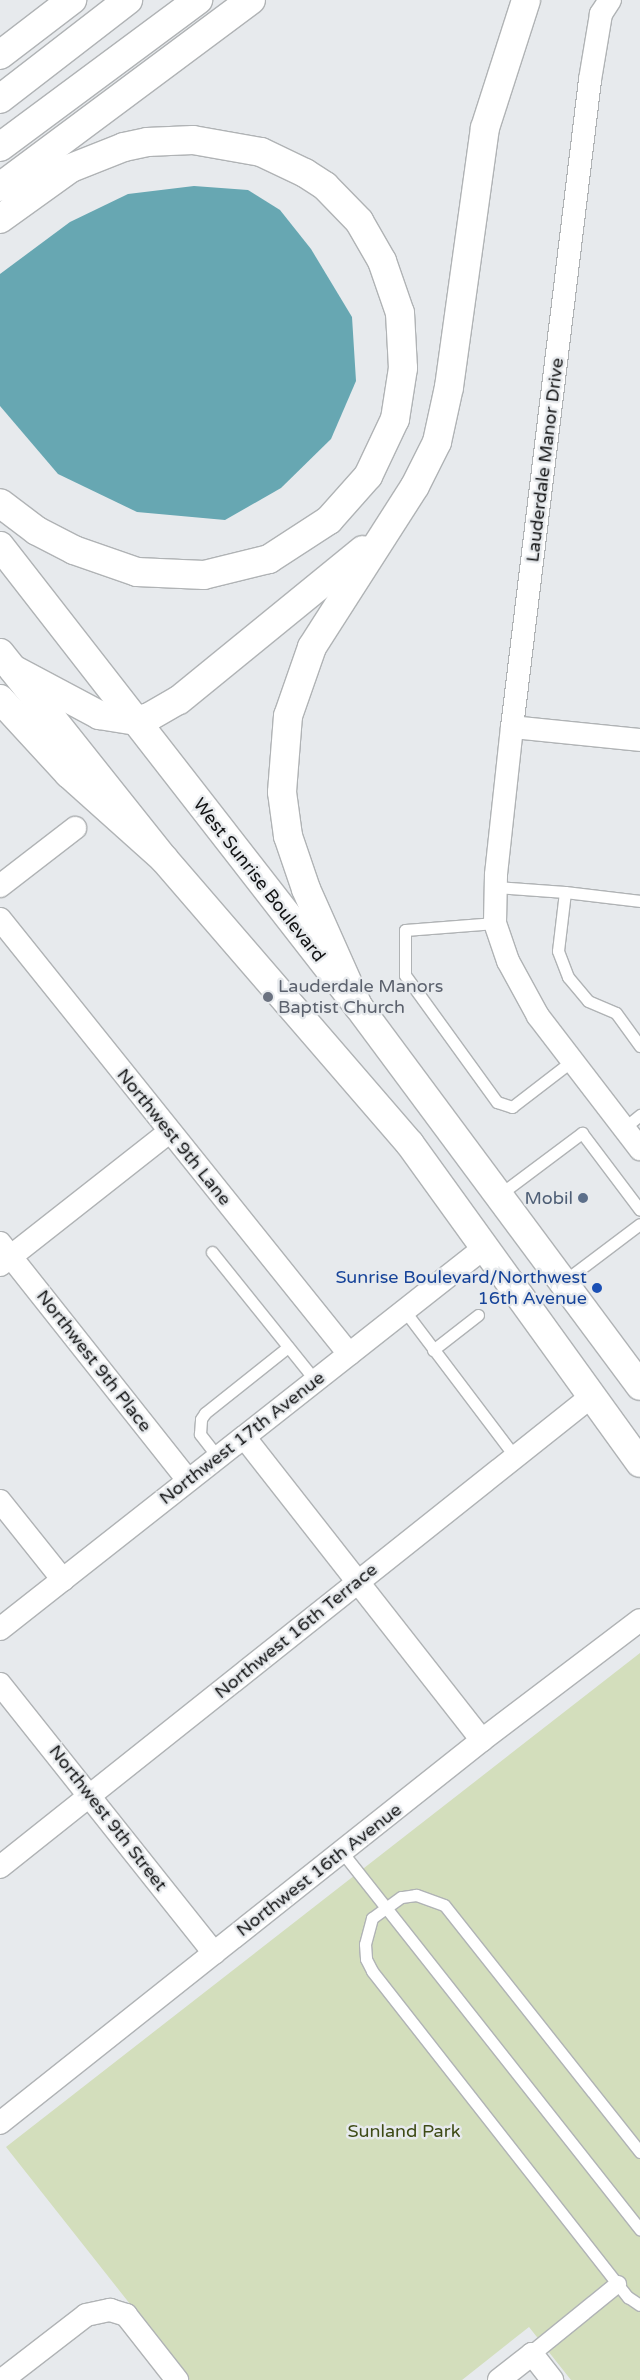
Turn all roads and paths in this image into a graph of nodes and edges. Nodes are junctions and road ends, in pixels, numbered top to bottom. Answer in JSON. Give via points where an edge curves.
{"nodes":[{"id":1,"x":72,"y":0,"type":"edge"},
{"id":2,"x":128,"y":0,"type":"edge"},
{"id":3,"x":198,"y":0,"type":"edge"},
{"id":4,"x":252,"y":0,"type":"edge"},
{"id":5,"x":526,"y":0,"type":"edge"},
{"id":6,"x":610,"y":0,"type":"edge"},
{"id":7,"x":0,"y":56,"type":"edge"},
{"id":8,"x":0,"y":99,"type":"edge"},
{"id":9,"x":0,"y":147,"type":"edge"},
{"id":10,"x":0,"y":187,"type":"edge"},
{"id":11,"x":0,"y":219,"type":"edge"},
{"id":12,"x":0,"y":503,"type":"edge"},
{"id":13,"x":388,"y":527,"type":"junction"},
{"id":14,"x":0,"y":546,"type":"edge"},
{"id":15,"x":6,"y":661,"type":"edge"},
{"id":16,"x":0,"y":699,"type":"edge"},
{"id":17,"x":135,"y":721,"type":"junction"},
{"id":18,"x":512,"y":727,"type":"junction"},
{"id":19,"x":640,"y":740,"type":"edge"},
{"id":20,"x":75,"y":828,"type":"dead end"},
{"id":21,"x":164,"y":859,"type":"junction"},
{"id":22,"x":0,"y":886,"type":"edge"},
{"id":23,"x":496,"y":887,"type":"junction"},
{"id":24,"x":564,"y":892,"type":"junction"},
{"id":25,"x":640,"y":901,"type":"edge"},
{"id":26,"x":0,"y":919,"type":"edge"},
{"id":27,"x":496,"y":923,"type":"junction"},
{"id":28,"x":358,"y":1006,"type":"junction"},
{"id":29,"x":640,"y":1046,"type":"edge"},
{"id":30,"x":572,"y":1061,"type":"junction"},
{"id":31,"x":632,"y":1121,"type":"edge"},
{"id":32,"x":169,"y":1132,"type":"junction"},
{"id":33,"x":640,"y":1149,"type":"edge"},
{"id":34,"x":499,"y":1195,"type":"junction"},
{"id":35,"x":640,"y":1210,"type":"edge"},
{"id":36,"x":640,"y":1224,"type":"edge"},
{"id":37,"x":484,"y":1248,"type":"junction"},
{"id":38,"x":212,"y":1252,"type":"dead end"},
{"id":39,"x":4,"y":1255,"type":"edge"},
{"id":40,"x":563,"y":1282,"type":"junction"},
{"id":41,"x":404,"y":1310,"type":"junction"},
{"id":42,"x":478,"y":1315,"type":"dead end"},
{"id":43,"x":288,"y":1346,"type":"junction"},
{"id":44,"x":433,"y":1350,"type":"junction"},
{"id":45,"x":349,"y":1354,"type":"junction"},
{"id":46,"x":315,"y":1380,"type":"junction"},
{"id":47,"x":640,"y":1386,"type":"edge"},
{"id":48,"x":592,"y":1396,"type":"junction"},
{"id":49,"x":245,"y":1438,"type":"junction"},
{"id":50,"x":217,"y":1456,"type":"junction"},
{"id":51,"x":515,"y":1457,"type":"junction"},
{"id":52,"x":640,"y":1463,"type":"edge"},
{"id":53,"x":188,"y":1480,"type":"junction"},
{"id":54,"x":0,"y":1501,"type":"edge"},
{"id":55,"x":63,"y":1580,"type":"junction"},
{"id":56,"x":358,"y":1581,"type":"junction"},
{"id":57,"x":640,"y":1620,"type":"edge"},
{"id":58,"x":0,"y":1629,"type":"edge"},
{"id":59,"x":0,"y":1684,"type":"edge"},
{"id":60,"x":482,"y":1740,"type":"junction"},
{"id":61,"x":91,"y":1795,"type":"junction"},
{"id":62,"x":342,"y":1852,"type":"junction"},
{"id":63,"x":0,"y":1867,"type":"edge"},
{"id":64,"x":385,"y":1909,"type":"junction"},
{"id":65,"x":214,"y":1952,"type":"junction"},
{"id":66,"x":0,"y":2123,"type":"edge"},
{"id":67,"x":640,"y":2152,"type":"edge"},
{"id":68,"x":640,"y":2230,"type":"edge"},
{"id":69,"x":618,"y":2284,"type":"junction"},
{"id":70,"x":640,"y":2306,"type":"edge"},
{"id":71,"x":532,"y":2354,"type":"junction"},
{"id":72,"x":2,"y":2380,"type":"edge"},
{"id":73,"x":177,"y":2380,"type":"edge"},
{"id":74,"x":499,"y":2380,"type":"edge"},
{"id":75,"x":552,"y":2380,"type":"edge"}],
"edges":[{"from":1,"to":7,"type":"main road"},
{"from":2,"to":8,"type":"main road"},
{"from":3,"to":9,"type":"main road"},
{"from":4,"to":10,"type":"main road"},
{"from":5,"to":13,"type":"main road","via":[[485,128],[444,418],[426,466]]},
{"from":6,"to":18,"type":"street","name":"Lauderdale Manor Drive","via":[[601,14],[590,80]]},
{"from":11,"to":12,"type":"main road","via":[[71,168],[124,147],[147,142],[193,140],[261,152],[325,186],[363,227],[382,260],[400,313],[404,368],[387,441],[356,493],[310,535],[261,562],[204,575],[138,572],[74,550],[37,531]]},
{"from":13,"to":17,"type":"main road","via":[[330,579],[179,700],[163,712]]},
{"from":13,"to":28,"type":"main road","via":[[312,647],[294,692],[282,767],[284,816],[294,856]]},
{"from":14,"to":17,"type":"main road","name":"West Sunrise Boulevard"},
{"from":15,"to":17,"type":"main road","via":[[81,708],[115,719]]},
{"from":15,"to":21,"type":"main road"},
{"from":16,"to":21,"type":"main road","via":[[69,774]]},
{"from":17,"to":28,"type":"main road","name":"West Sunrise Boulevard"},
{"from":18,"to":19,"type":"street"},
{"from":18,"to":23,"type":"street","name":"Lauderdale Manor Drive"},
{"from":20,"to":22,"type":"street"},
{"from":21,"to":37,"type":"main road","via":[[410,1144]]},
{"from":23,"to":24,"type":"lane"},
{"from":23,"to":27,"type":"street","name":"Lauderdale Manor Drive"},
{"from":24,"to":25,"type":"lane"},
{"from":24,"to":29,"type":"lane","via":[[558,951],[568,977],[588,1001],[616,1013]]},
{"from":26,"to":32,"type":"street","name":"Northwest 9th Lane"},
{"from":27,"to":30,"type":"street","name":"Lauderdale Manor Drive","via":[[508,961],[538,1016]]},
{"from":27,"to":30,"type":"lane","via":[[405,930],[405,975],[497,1102],[512,1107]]},
{"from":28,"to":34,"type":"main road","name":"West Sunrise Boulevard"},
{"from":30,"to":31,"type":"street","name":"Lauderdale Manor Drive"},
{"from":31,"to":33,"type":"street","name":"Lauderdale Manor Drive"},
{"from":32,"to":39,"type":"street"},
{"from":32,"to":45,"type":"street","name":"Northwest 9th Lane"},
{"from":34,"to":35,"type":"lane","via":[[582,1133]]},
{"from":34,"to":40,"type":"main road","name":"West Sunrise Boulevard"},
{"from":36,"to":40,"type":"lane"},
{"from":37,"to":41,"type":"street","name":"Northwest 17th Avenue"},
{"from":37,"to":48,"type":"main road"},
{"from":38,"to":43,"type":"lane"},
{"from":39,"to":53,"type":"street","name":"Northwest 9th Place"},
{"from":40,"to":47,"type":"main road","name":"West Sunrise Boulevard"},
{"from":41,"to":44,"type":"lane"},
{"from":41,"to":45,"type":"street","name":"Northwest 17th Avenue"},
{"from":42,"to":44,"type":"lane"},
{"from":43,"to":46,"type":"lane"},
{"from":43,"to":50,"type":"lane","via":[[201,1419],[200,1434]]},
{"from":44,"to":51,"type":"lane"},
{"from":45,"to":46,"type":"street","name":"Northwest 17th Avenue"},
{"from":46,"to":49,"type":"street","name":"Northwest 17th Avenue"},
{"from":48,"to":51,"type":"street","name":"Northwest 16th Terrace"},
{"from":48,"to":52,"type":"main road"},
{"from":49,"to":50,"type":"street","name":"Northwest 17th Avenue"},
{"from":49,"to":56,"type":"street"},
{"from":50,"to":53,"type":"street","name":"Northwest 17th Avenue"},
{"from":51,"to":56,"type":"street","name":"Northwest 16th Terrace"},
{"from":53,"to":55,"type":"street","name":"Northwest 17th Avenue"},
{"from":54,"to":55,"type":"street"},
{"from":55,"to":58,"type":"street","name":"Northwest 17th Avenue"},
{"from":56,"to":60,"type":"street"},
{"from":56,"to":61,"type":"street","name":"Northwest 16th Terrace"},
{"from":57,"to":60,"type":"street","name":"Northwest 16th Avenue"},
{"from":59,"to":61,"type":"street","name":"Northwest 9th Street"},
{"from":60,"to":62,"type":"street","name":"Northwest 16th Avenue"},
{"from":61,"to":63,"type":"street","name":"Northwest 16th Terrace"},
{"from":61,"to":65,"type":"street","name":"Northwest 9th Street"},
{"from":62,"to":64,"type":"lane"},
{"from":62,"to":65,"type":"street","name":"Northwest 16th Avenue"},
{"from":64,"to":67,"type":"lane","via":[[401,1897],[416,1895],[444,1905]]},
{"from":64,"to":68,"type":"lane"},
{"from":64,"to":69,"type":"lane","via":[[372,1918],[368,1931],[366,1959],[372,1971]]},
{"from":65,"to":66,"type":"street","name":"Northwest 16th Avenue"},
{"from":69,"to":70,"type":"lane"},
{"from":69,"to":71,"type":"street"},
{"from":71,"to":74,"type":"street"},
{"from":71,"to":75,"type":"street"},
{"from":72,"to":73,"type":"street","via":[[86,2315],[110,2310],[126,2315]]}]}
